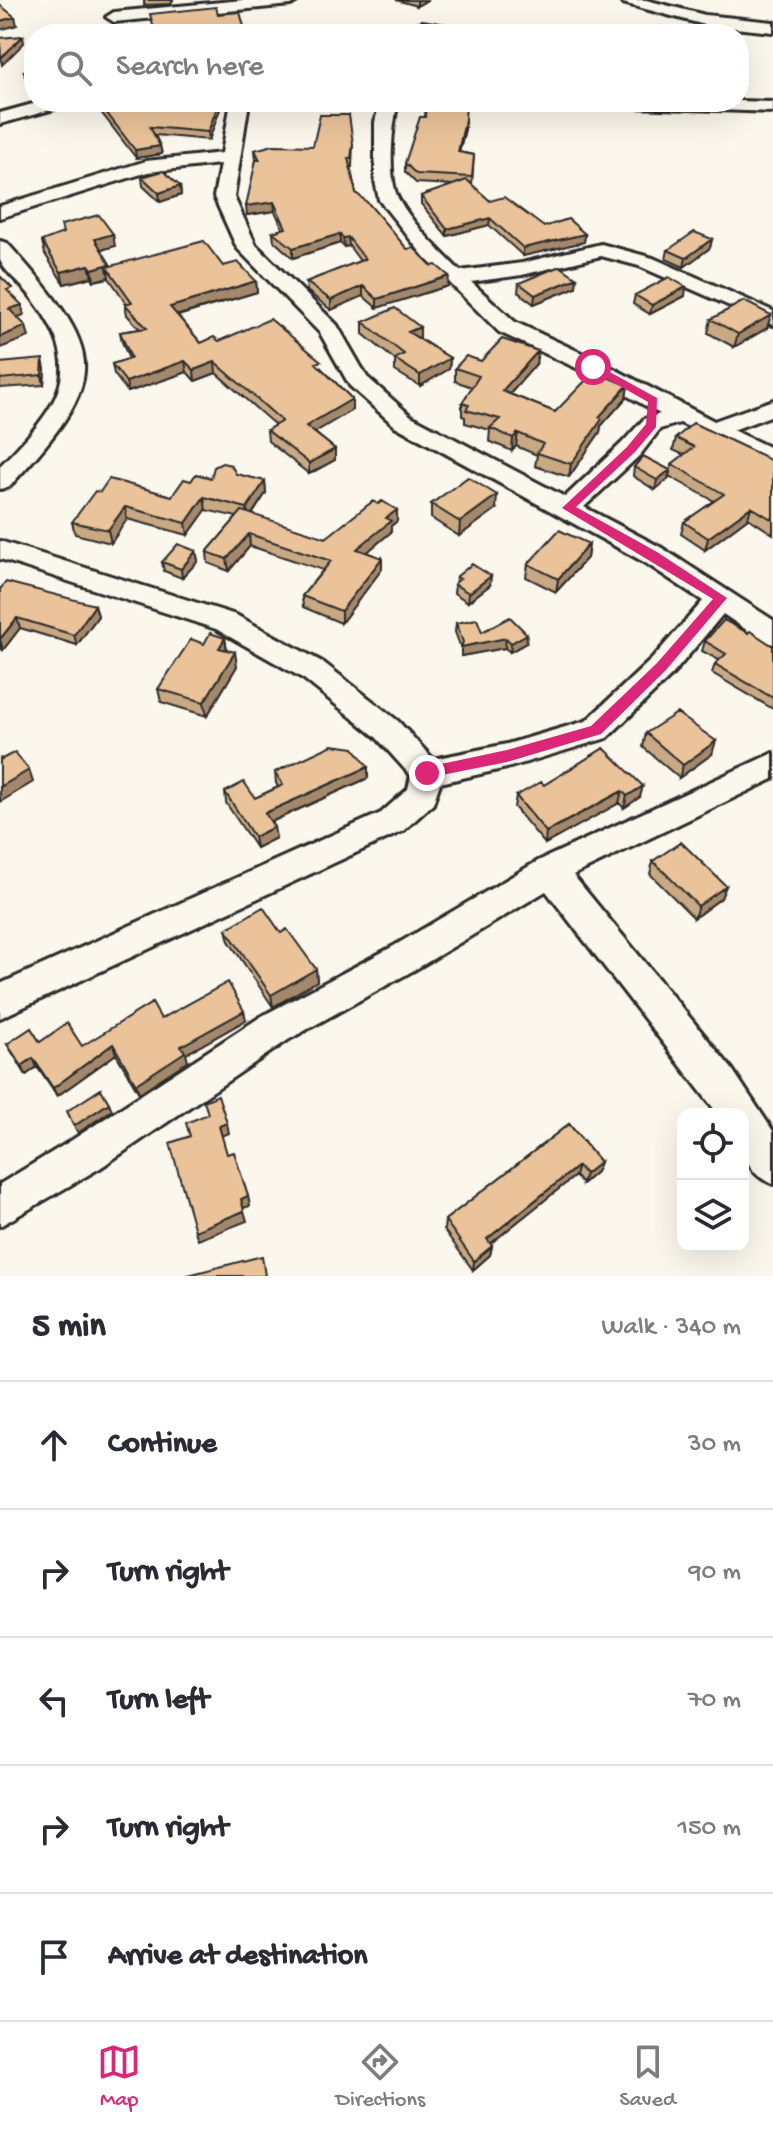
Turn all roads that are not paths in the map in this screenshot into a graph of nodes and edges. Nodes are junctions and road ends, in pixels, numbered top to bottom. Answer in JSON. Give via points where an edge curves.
{"nodes":[{"id":1,"x":107,"y":0,"type":"edge"},
{"id":2,"x":291,"y":0,"type":"edge"},
{"id":3,"x":637,"y":1,"type":"edge"},
{"id":4,"x":237,"y":3,"type":"edge"},
{"id":5,"x":114,"y":24,"type":"edge"},
{"id":6,"x":126,"y":24,"type":"edge"},
{"id":7,"x":744,"y":24,"type":"edge"},
{"id":8,"x":749,"y":25,"type":"edge"},
{"id":9,"x":773,"y":27,"type":"edge"},
{"id":10,"x":749,"y":106,"type":"edge"},
{"id":11,"x":773,"y":107,"type":"edge"},
{"id":12,"x":24,"y":112,"type":"edge"},
{"id":13,"x":238,"y":112,"type":"edge"},
{"id":14,"x":386,"y":112,"type":"edge"},
{"id":15,"x":0,"y":119,"type":"edge"},
{"id":16,"x":229,"y":158,"type":"junction"},
{"id":17,"x":0,"y":212,"type":"edge"},
{"id":18,"x":0,"y":247,"type":"edge"},
{"id":19,"x":455,"y":278,"type":"junction"},
{"id":20,"x":773,"y":319,"type":"edge"},
{"id":21,"x":773,"y":407,"type":"edge"},
{"id":22,"x":652,"y":413,"type":"junction"},
{"id":23,"x":717,"y":431,"type":"junction"},
{"id":24,"x":773,"y":459,"type":"edge"},
{"id":25,"x":0,"y":481,"type":"edge"},
{"id":26,"x":568,"y":508,"type":"junction"},
{"id":27,"x":0,"y":550,"type":"edge"},
{"id":28,"x":721,"y":598,"type":"junction"},
{"id":29,"x":773,"y":634,"type":"edge"},
{"id":30,"x":771,"y":769,"type":"edge"},
{"id":31,"x":427,"y":773,"type":"junction"},
{"id":32,"x":550,"y":871,"type":"junction"},
{"id":33,"x":0,"y":1001,"type":"edge"},
{"id":34,"x":737,"y":1108,"type":"edge"},
{"id":35,"x":749,"y":1127,"type":"edge"},
{"id":36,"x":773,"y":1165,"type":"edge"},
{"id":37,"x":0,"y":1206,"type":"edge"}],
"edges":[{"from":1,"to":5,"type":"street"},
{"from":2,"to":4,"type":"street"},
{"from":3,"to":7,"type":"street","via":[[705,20]]},
{"from":4,"to":6,"type":"street"},
{"from":8,"to":9,"type":"street"},
{"from":10,"to":11,"type":"street"},
{"from":12,"to":15,"type":"street"},
{"from":13,"to":16,"type":"street"},
{"from":14,"to":19,"type":"street","via":[[384,181],[389,200]]},
{"from":16,"to":17,"type":"street","via":[[146,167]]},
{"from":16,"to":26,"type":"street","via":[[224,197],[247,248],[329,330],[358,381],[403,421]]},
{"from":18,"to":25,"type":"street","via":[[64,330],[73,352],[75,380],[43,435]]},
{"from":19,"to":20,"type":"street","via":[[601,250],[646,262]]},
{"from":19,"to":22,"type":"street","via":[[507,327],[593,367]]},
{"from":21,"to":23,"type":"street"},
{"from":22,"to":23,"type":"street","via":[[684,414]]},
{"from":22,"to":26,"type":"street","via":[[631,449]]},
{"from":23,"to":24,"type":"street"},
{"from":26,"to":28,"type":"street"},
{"from":27,"to":31,"type":"street","via":[[226,622],[314,671],[387,729]]},
{"from":28,"to":29,"type":"street"},
{"from":28,"to":31,"type":"street","via":[[662,667],[596,730]]},
{"from":30,"to":32,"type":"street"},
{"from":31,"to":33,"type":"street","via":[[422,795],[392,822]]},
{"from":32,"to":34,"type":"street"},
{"from":32,"to":37,"type":"street","via":[[275,1028]]},
{"from":35,"to":36,"type":"street"}]}
